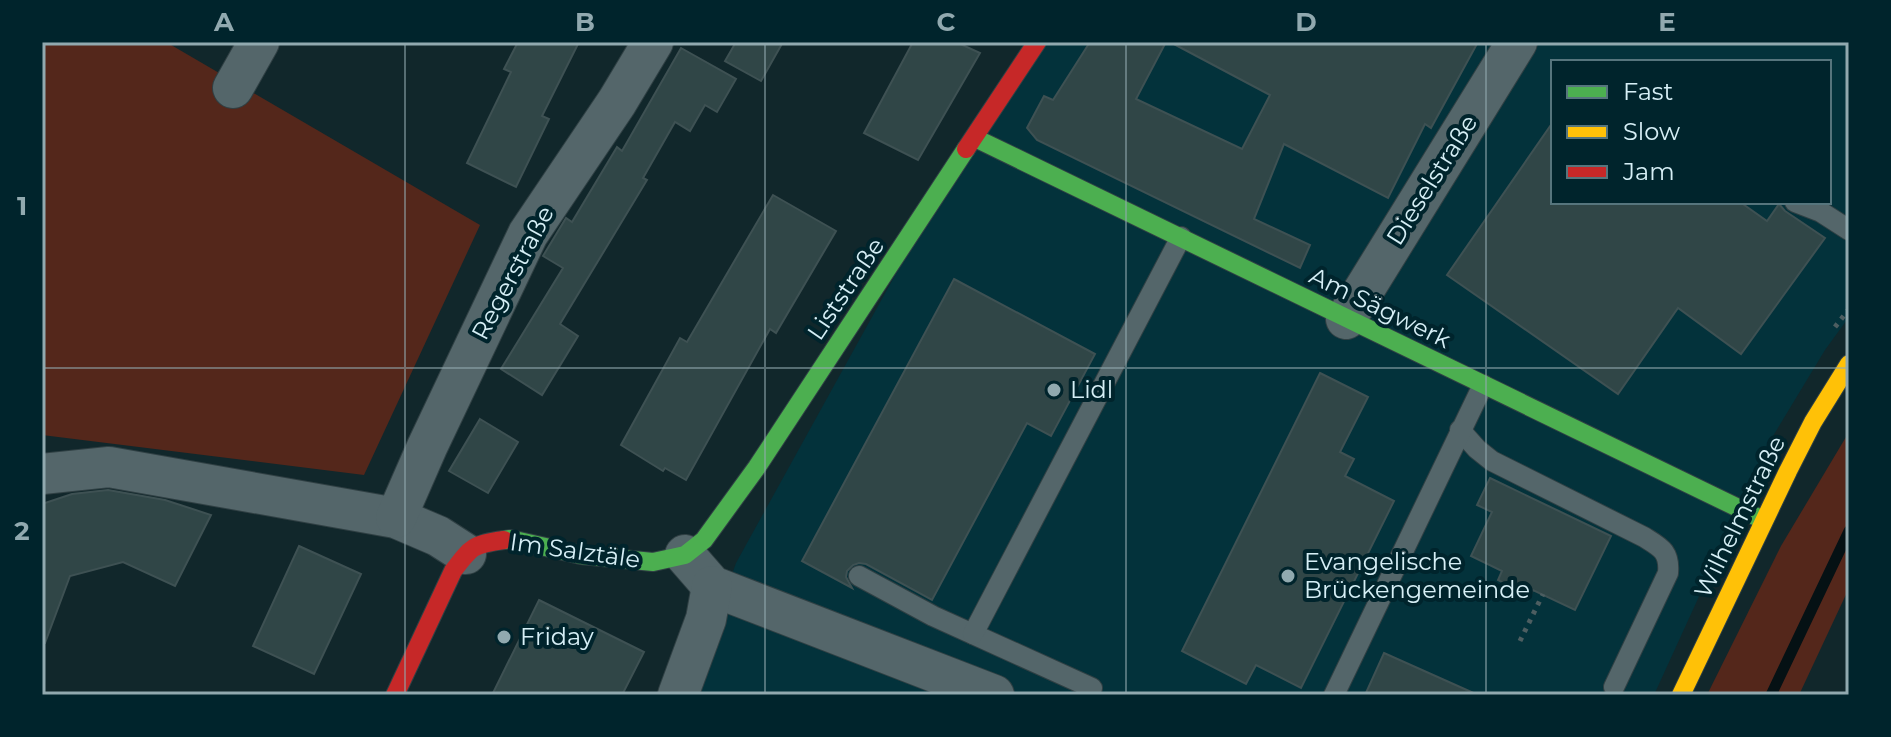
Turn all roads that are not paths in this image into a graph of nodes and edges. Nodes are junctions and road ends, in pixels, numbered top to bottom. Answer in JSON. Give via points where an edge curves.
{"nodes":[{"id":1,"x":259,"y":42,"type":"edge"},
{"id":2,"x":653,"y":42,"type":"edge"},
{"id":3,"x":1037,"y":42,"type":"edge"},
{"id":4,"x":1517,"y":42,"type":"edge"},
{"id":5,"x":233,"y":88,"type":"dead end"},
{"id":6,"x":975,"y":138,"type":"junction"},
{"id":7,"x":1800,"y":204,"type":"edge"},
{"id":8,"x":1849,"y":230,"type":"edge"},
{"id":9,"x":1181,"y":237,"type":"junction"},
{"id":10,"x":1346,"y":319,"type":"junction"},
{"id":11,"x":1849,"y":364,"type":"edge"},
{"id":12,"x":1483,"y":385,"type":"junction"},
{"id":13,"x":1460,"y":430,"type":"junction"},
{"id":14,"x":42,"y":474,"type":"edge"},
{"id":15,"x":396,"y":518,"type":"junction"},
{"id":16,"x":1763,"y":520,"type":"junction"},
{"id":17,"x":466,"y":554,"type":"junction"},
{"id":18,"x":685,"y":555,"type":"junction"},
{"id":19,"x":859,"y":576,"type":"dead end"},
{"id":20,"x":712,"y":586,"type":"junction"},
{"id":21,"x":973,"y":634,"type":"junction"},
{"id":22,"x":1614,"y":687,"type":"dead end"},
{"id":23,"x":395,"y":695,"type":"edge"},
{"id":24,"x":678,"y":695,"type":"edge"},
{"id":25,"x":994,"y":695,"type":"edge"},
{"id":26,"x":1088,"y":695,"type":"edge"},
{"id":27,"x":1334,"y":695,"type":"edge"},
{"id":28,"x":1681,"y":695,"type":"edge"}],
"edges":[{"from":1,"to":5,"type":"street"},
{"from":2,"to":15,"type":"street","name":"Regerstraße","via":[[528,234]]},
{"from":3,"to":6,"type":"street","name":"Liststraße"},
{"from":4,"to":10,"type":"street","name":"Dieselstraße"},
{"from":6,"to":9,"type":"street","name":"Am Sägwerk"},
{"from":6,"to":18,"type":"street","name":"Liststraße","via":[[757,467],[704,540]]},
{"from":7,"to":8,"type":"lane"},
{"from":9,"to":10,"type":"street","name":"Am Sägwerk"},
{"from":9,"to":21,"type":"lane"},
{"from":10,"to":12,"type":"street","name":"Am Sägwerk"},
{"from":11,"to":16,"type":"street","name":"Wilhelmstraße"},
{"from":12,"to":13,"type":"lane"},
{"from":12,"to":16,"type":"street","name":"Am Sägwerk"},
{"from":13,"to":22,"type":"lane","via":[[1492,461],[1665,552],[1668,573]]},
{"from":13,"to":27,"type":"lane"},
{"from":14,"to":15,"type":"street","via":[[109,467]]},
{"from":15,"to":17,"type":"street"},
{"from":16,"to":28,"type":"street","name":"Wilhelmstraße"},
{"from":17,"to":18,"type":"street","name":"Im Salztäle","via":[[479,543],[510,539],[581,555],[653,562]]},
{"from":17,"to":23,"type":"street"},
{"from":18,"to":20,"type":"street"},
{"from":19,"to":21,"type":"lane"},
{"from":20,"to":24,"type":"street","via":[[706,619]]},
{"from":20,"to":25,"type":"street"},
{"from":21,"to":26,"type":"lane","via":[[1092,688]]}]}
